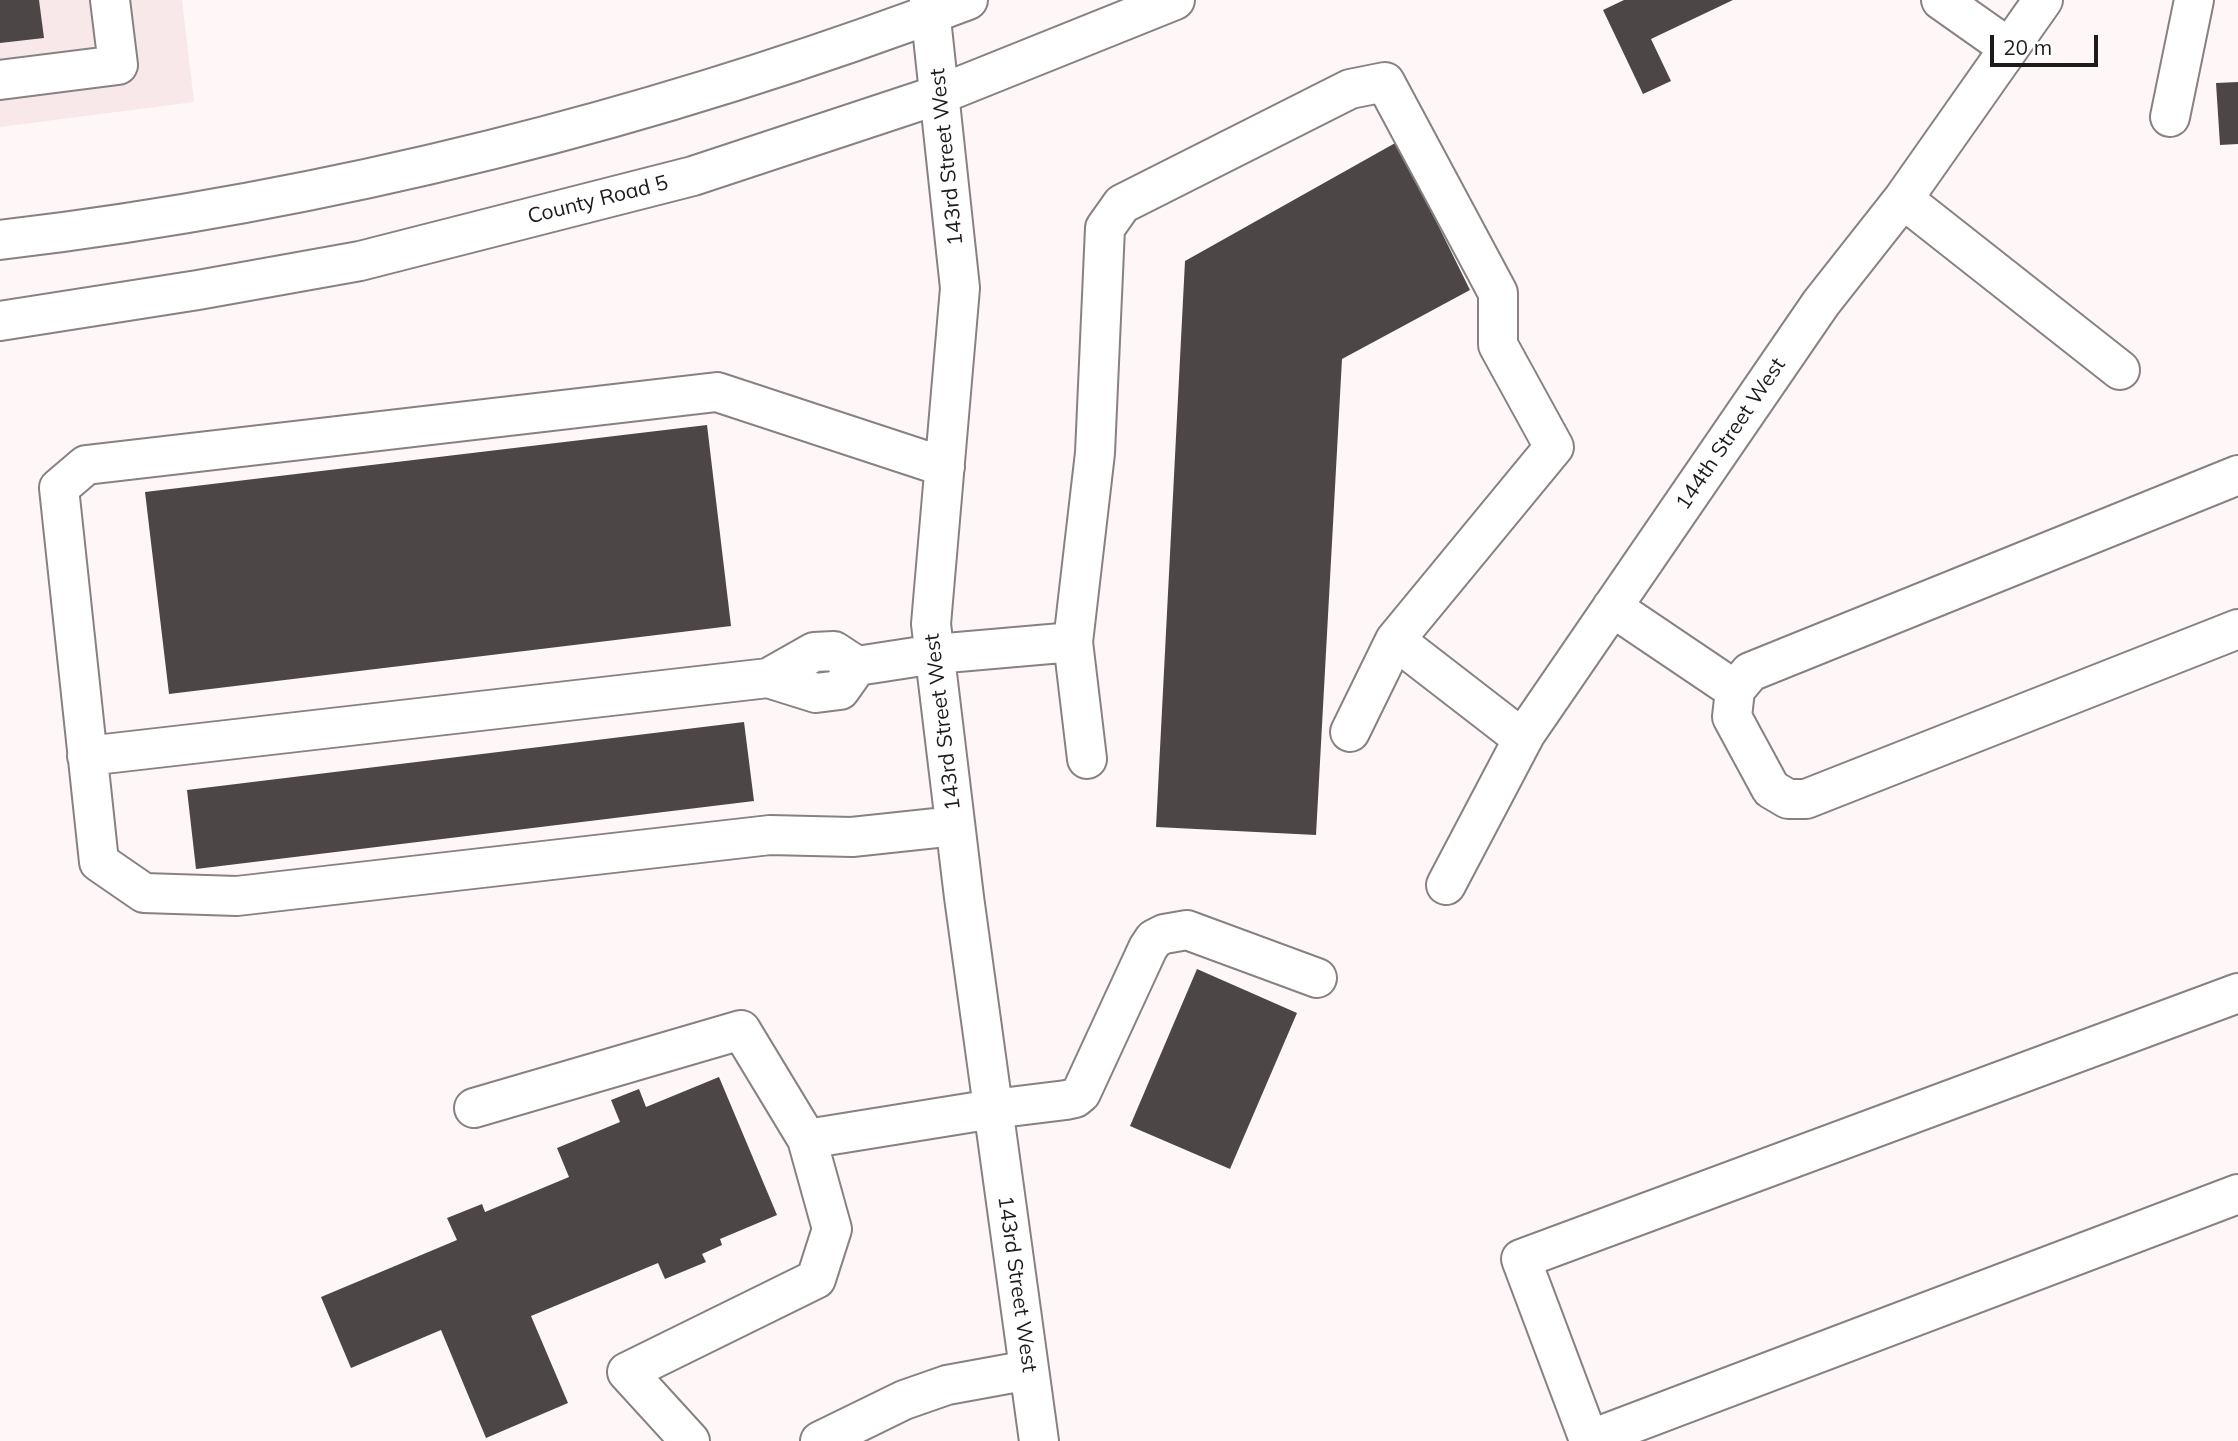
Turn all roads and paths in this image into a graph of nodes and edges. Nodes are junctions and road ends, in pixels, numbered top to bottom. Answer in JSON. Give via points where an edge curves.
{"nodes":[{"id":1,"x":110,"y":0,"type":"edge"},
{"id":2,"x":968,"y":0,"type":"edge"},
{"id":3,"x":1175,"y":0,"type":"edge"},
{"id":4,"x":1941,"y":0,"type":"edge"},
{"id":5,"x":2043,"y":0,"type":"edge"},
{"id":6,"x":2194,"y":0,"type":"edge"},
{"id":7,"x":930,"y":7,"type":"edge"},
{"id":8,"x":2009,"y":48,"type":"junction"},
{"id":9,"x":0,"y":80,"type":"edge"},
{"id":10,"x":941,"y":94,"type":"junction"},
{"id":11,"x":2170,"y":117,"type":"dead end"},
{"id":12,"x":1903,"y":199,"type":"junction"},
{"id":13,"x":0,"y":240,"type":"edge"},
{"id":14,"x":0,"y":321,"type":"edge"},
{"id":15,"x":2120,"y":370,"type":"dead end"},
{"id":16,"x":945,"y":467,"type":"junction"},
{"id":17,"x":2238,"y":475,"type":"edge"},
{"id":18,"x":1612,"y":607,"type":"junction"},
{"id":19,"x":2238,"y":629,"type":"edge"},
{"id":20,"x":1395,"y":640,"type":"junction"},
{"id":21,"x":1073,"y":642,"type":"junction"},
{"id":22,"x":935,"y":654,"type":"junction"},
{"id":23,"x":1735,"y":690,"type":"junction"},
{"id":24,"x":1350,"y":732,"type":"dead end"},
{"id":25,"x":1523,"y":740,"type":"junction"},
{"id":26,"x":88,"y":756,"type":"junction"},
{"id":27,"x":1087,"y":759,"type":"dead end"},
{"id":28,"x":956,"y":826,"type":"junction"},
{"id":29,"x":1446,"y":885,"type":"dead end"},
{"id":30,"x":1317,"y":978,"type":"dead end"},
{"id":31,"x":2238,"y":993,"type":"edge"},
{"id":32,"x":474,"y":1108,"type":"dead end"},
{"id":33,"x":993,"y":1109,"type":"junction"},
{"id":34,"x":807,"y":1139,"type":"junction"},
{"id":35,"x":2238,"y":1194,"type":"edge"},
{"id":36,"x":1029,"y":1370,"type":"junction"},
{"id":37,"x":690,"y":1441,"type":"edge"},
{"id":38,"x":820,"y":1441,"type":"edge"},
{"id":39,"x":1038,"y":1441,"type":"edge"}],
"edges":[{"from":1,"to":9,"type":"street","via":[[118,65]]},
{"from":2,"to":7,"type":"street"},
{"from":3,"to":10,"type":"street","name":"County Road 5"},
{"from":4,"to":8,"type":"street"},
{"from":5,"to":8,"type":"street","name":"144th Street West"},
{"from":6,"to":11,"type":"street"},
{"from":7,"to":10,"type":"street","name":"143rd Street West"},
{"from":7,"to":13,"type":"street","via":[[673,101],[502,147],[187,213]]},
{"from":8,"to":12,"type":"street","name":"144th Street West"},
{"from":10,"to":14,"type":"street","name":"County Road 5","via":[[693,176],[360,261]]},
{"from":10,"to":16,"type":"street","name":"143rd Street West","via":[[960,288]]},
{"from":12,"to":15,"type":"street"},
{"from":12,"to":18,"type":"street","name":"144th Street West","via":[[1821,303]]},
{"from":16,"to":22,"type":"street","name":"143rd Street West","via":[[931,624]]},
{"from":16,"to":26,"type":"street","via":[[717,392],[86,465],[60,488]]},
{"from":17,"to":23,"type":"street","via":[[1750,672]]},
{"from":18,"to":23,"type":"street"},
{"from":18,"to":25,"type":"street","name":"144th Street West"},
{"from":19,"to":23,"type":"street","via":[[1805,799],[1788,799],[1771,789],[1732,717]]},
{"from":20,"to":21,"type":"street","via":[[1554,447],[1499,345],[1498,293],[1385,82],[1350,89],[1122,204],[1105,228],[1095,453]]},
{"from":20,"to":24,"type":"street"},
{"from":20,"to":25,"type":"street"},
{"from":21,"to":22,"type":"street"},
{"from":21,"to":27,"type":"street"},
{"from":22,"to":26,"type":"street","via":[[857,666],[834,651],[814,652],[768,678]]},
{"from":22,"to":28,"type":"street","name":"143rd Street West"},
{"from":25,"to":29,"type":"street","name":"144th Street West"},
{"from":26,"to":28,"type":"street","via":[[99,862],[144,893],[237,896],[770,835],[852,838]]},
{"from":28,"to":33,"type":"street","name":"143rd Street West"},
{"from":30,"to":33,"type":"street","via":[[1187,930],[1164,934],[1148,948],[1081,1093],[1075,1098]]},
{"from":31,"to":35,"type":"street","via":[[1521,1259],[1589,1440]]},
{"from":32,"to":34,"type":"street","via":[[741,1030]]},
{"from":33,"to":34,"type":"street"},
{"from":33,"to":36,"type":"street","name":"143rd Street West"},
{"from":34,"to":37,"type":"street","via":[[832,1229],[816,1279],[626,1372]]},
{"from":36,"to":38,"type":"street","via":[[947,1385],[904,1400]]},
{"from":36,"to":39,"type":"street","name":"143rd Street West"}]}
